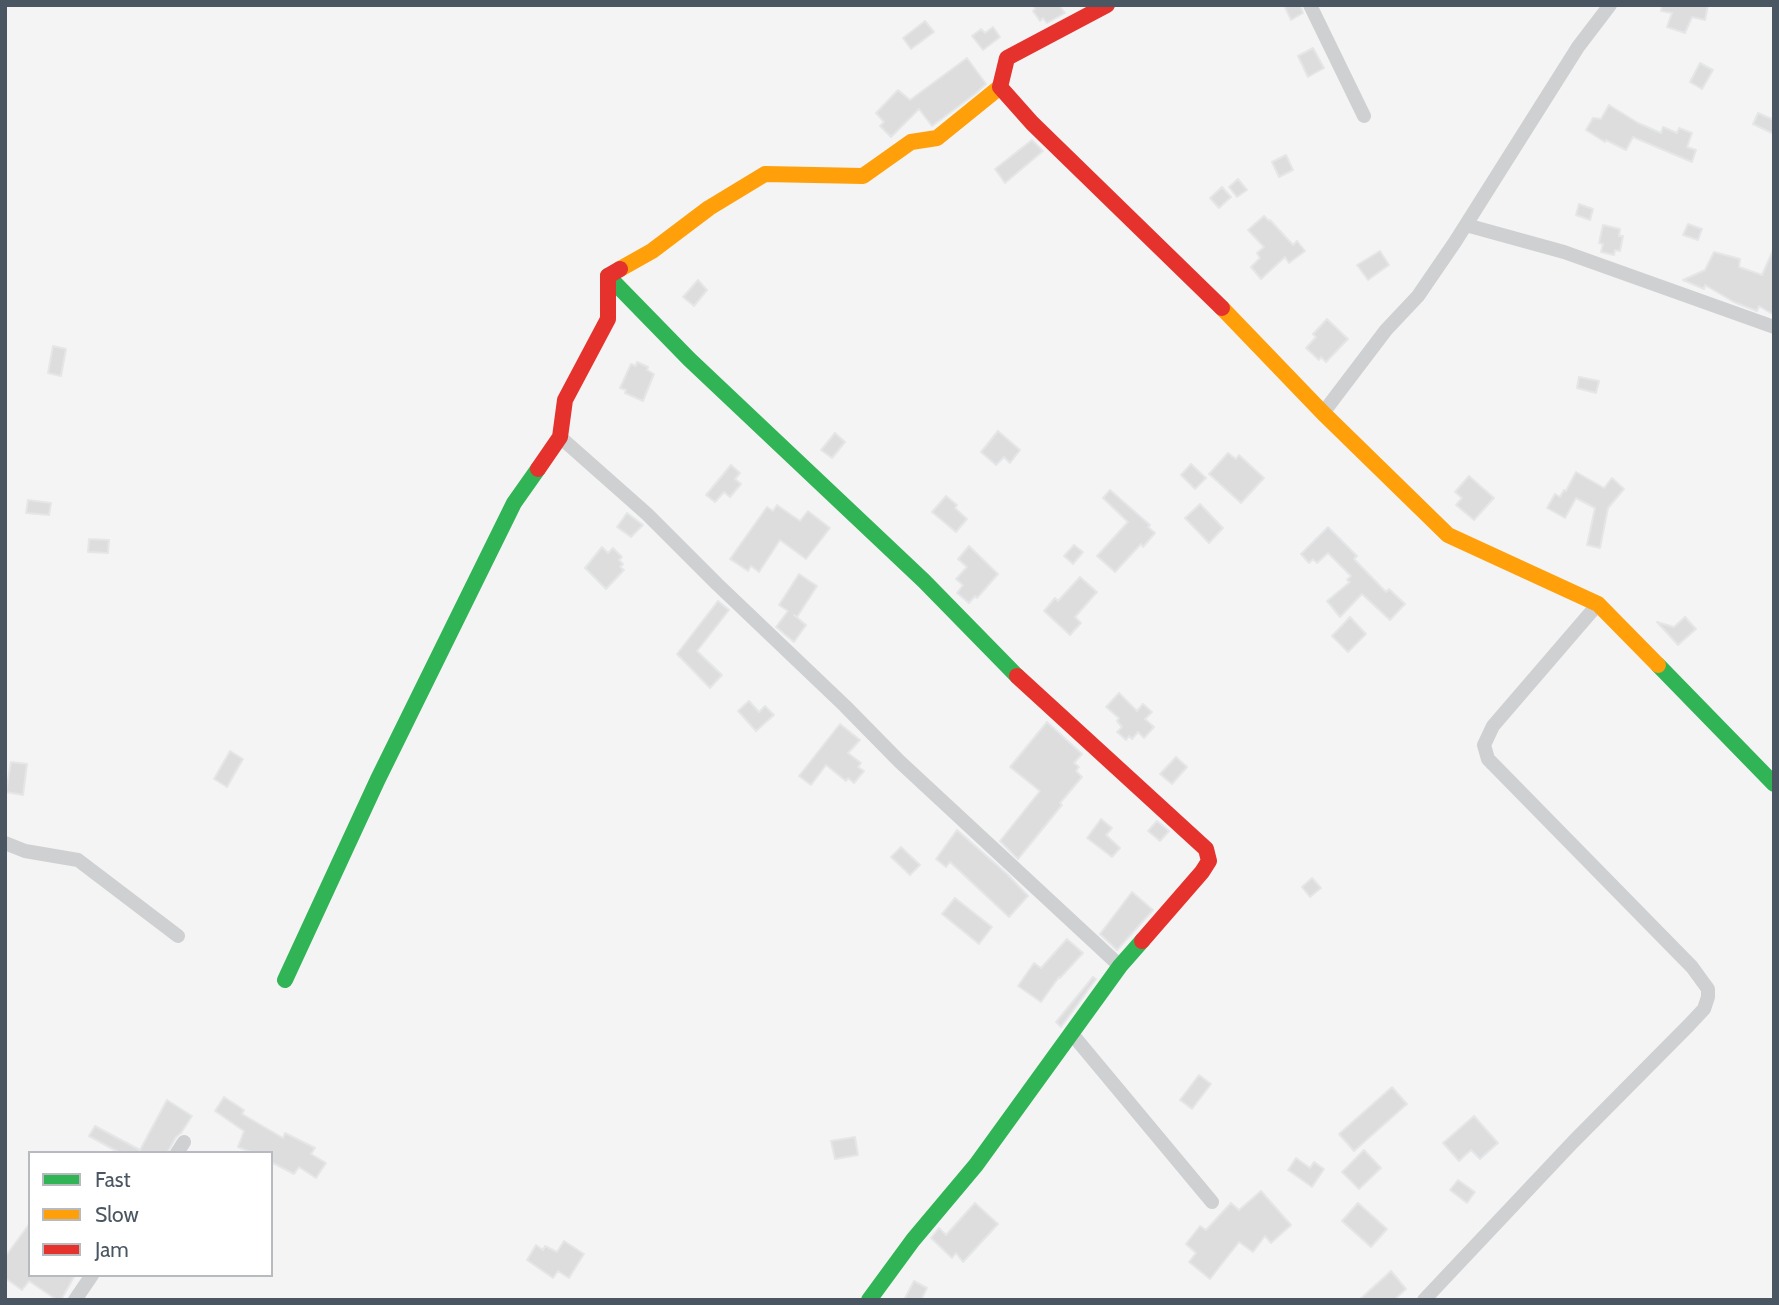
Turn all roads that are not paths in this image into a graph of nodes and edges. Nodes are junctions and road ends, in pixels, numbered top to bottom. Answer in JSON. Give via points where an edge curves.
{"nodes":[{"id":1,"x":1107,"y":5,"type":"edge"},
{"id":2,"x":1310,"y":5,"type":"edge"},
{"id":3,"x":1610,"y":5,"type":"edge"},
{"id":4,"x":1000,"y":87,"type":"junction"},
{"id":5,"x":1364,"y":116,"type":"dead end"},
{"id":6,"x":1466,"y":225,"type":"junction"},
{"id":7,"x":608,"y":276,"type":"junction"},
{"id":8,"x":1774,"y":327,"type":"edge"},
{"id":9,"x":1323,"y":413,"type":"junction"},
{"id":10,"x":560,"y":436,"type":"junction"},
{"id":11,"x":1598,"y":604,"type":"junction"},
{"id":12,"x":1774,"y":784,"type":"edge"},
{"id":13,"x":5,"y":843,"type":"edge"},
{"id":14,"x":178,"y":936,"type":"dead end"},
{"id":15,"x":1120,"y":966,"type":"junction"},
{"id":16,"x":285,"y":979,"type":"dead end"},
{"id":17,"x":1072,"y":1034,"type":"junction"},
{"id":18,"x":1212,"y":1202,"type":"dead end"},
{"id":19,"x":91,"y":1277,"type":"edge"},
{"id":20,"x":75,"y":1300,"type":"edge"},
{"id":21,"x":869,"y":1300,"type":"edge"},
{"id":22,"x":1423,"y":1300,"type":"edge"}],
"edges":[{"from":1,"to":4,"type":"street","via":[[1007,58]]},
{"from":2,"to":5,"type":"street"},
{"from":3,"to":6,"type":"street","via":[[1571,58]]},
{"from":4,"to":7,"type":"street","via":[[937,138],[911,142],[863,176],[765,174]]},
{"from":4,"to":9,"type":"street"},
{"from":6,"to":8,"type":"street","via":[[1564,252]]},
{"from":6,"to":9,"type":"street","via":[[1418,296]]},
{"from":7,"to":10,"type":"street","via":[[608,319],[565,400]]},
{"from":7,"to":15,"type":"street","via":[[999,659],[1206,849],[1209,861],[1202,872]]},
{"from":9,"to":11,"type":"street","via":[[1448,535]]},
{"from":10,"to":15,"type":"street"},
{"from":10,"to":16,"type":"street","via":[[514,503]]},
{"from":11,"to":12,"type":"street"},
{"from":11,"to":22,"type":"street","via":[[1493,726],[1484,745],[1488,759],[1692,967],[1708,989],[1708,997],[1689,1025]]},
{"from":13,"to":14,"type":"street","via":[[78,860]]},
{"from":15,"to":17,"type":"street"},
{"from":17,"to":18,"type":"street"},
{"from":17,"to":21,"type":"street"},
{"from":19,"to":20,"type":"street"}]}
